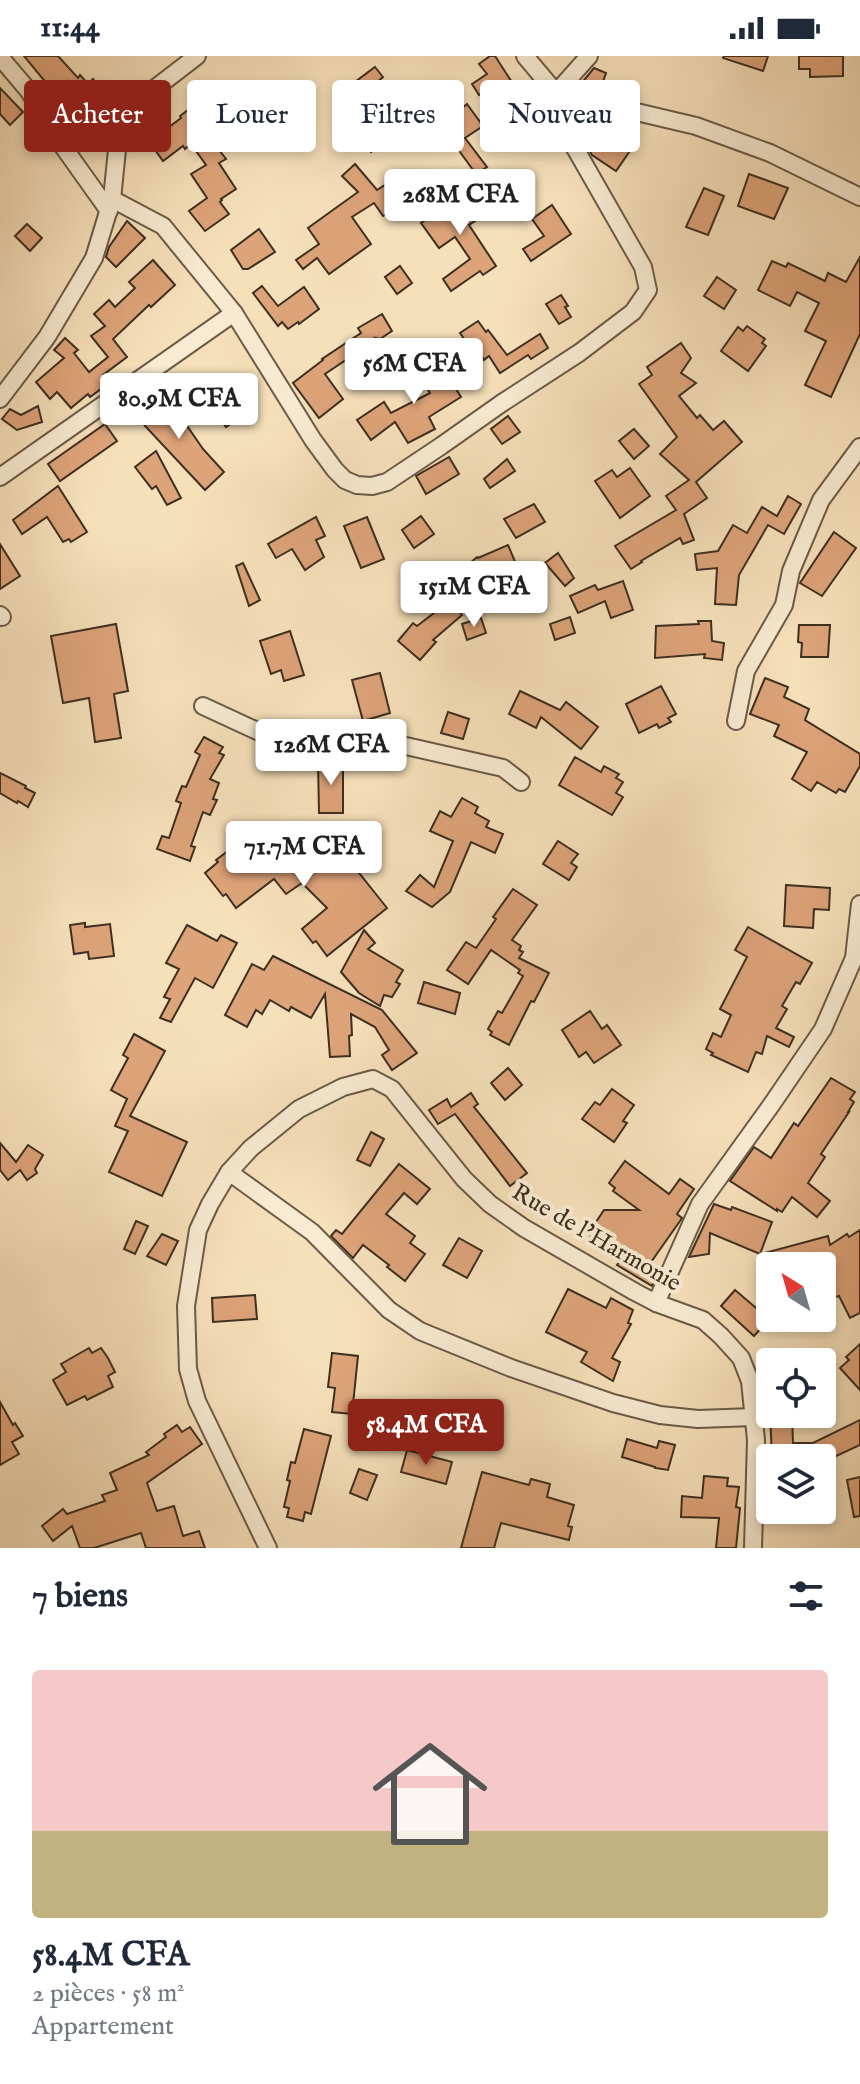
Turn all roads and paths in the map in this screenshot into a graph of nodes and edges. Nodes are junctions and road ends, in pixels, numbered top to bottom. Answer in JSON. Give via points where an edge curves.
{"nodes":[{"id":1,"x":197,"y":56,"type":"edge"},
{"id":2,"x":525,"y":56,"type":"edge"},
{"id":3,"x":589,"y":56,"type":"edge"},
{"id":4,"x":0,"y":57,"type":"edge"},
{"id":5,"x":545,"y":80,"type":"edge"},
{"id":6,"x":568,"y":80,"type":"edge"},
{"id":7,"x":640,"y":113,"type":"edge"},
{"id":8,"x":577,"y":152,"type":"edge"},
{"id":9,"x":860,"y":197,"type":"edge"},
{"id":10,"x":110,"y":205,"type":"junction"},
{"id":11,"x":234,"y":313,"type":"junction"},
{"id":12,"x":0,"y":399,"type":"edge"},
{"id":13,"x":860,"y":447,"type":"edge"},
{"id":14,"x":0,"y":477,"type":"edge"},
{"id":15,"x":203,"y":706,"type":"dead end"},
{"id":16,"x":736,"y":721,"type":"dead end"},
{"id":17,"x":521,"y":782,"type":"dead end"},
{"id":18,"x":860,"y":904,"type":"edge"},
{"id":19,"x":229,"y":1172,"type":"junction"},
{"id":20,"x":656,"y":1303,"type":"junction"},
{"id":21,"x":754,"y":1417,"type":"junction"},
{"id":22,"x":268,"y":1548,"type":"edge"},
{"id":23,"x":753,"y":1548,"type":"edge"}],
"edges":[{"from":1,"to":10,"type":"street","via":[[132,106],[119,130]]},
{"from":2,"to":5,"type":"street"},
{"from":3,"to":6,"type":"street"},
{"from":4,"to":10,"type":"street"},
{"from":7,"to":9,"type":"street","via":[[770,153]]},
{"from":8,"to":11,"type":"street","via":[[643,267],[648,290],[633,312],[579,353],[387,482],[357,485],[335,470]]},
{"from":10,"to":11,"type":"street","via":[[163,226]]},
{"from":10,"to":12,"type":"street","via":[[85,275]]},
{"from":11,"to":14,"type":"street"},
{"from":13,"to":16,"type":"street","via":[[821,500],[791,571],[784,605],[746,671]]},
{"from":15,"to":17,"type":"street","via":[[281,742],[340,752],[406,746],[503,768]]},
{"from":18,"to":20,"type":"street","via":[[854,958],[823,1029],[700,1204]]},
{"from":19,"to":20,"type":"street","name":"Rue de l'Harmonie","via":[[299,1109],[373,1079],[392,1089],[490,1204]]},
{"from":19,"to":21,"type":"street","via":[[312,1232],[389,1310],[420,1331],[613,1403],[698,1419]]},
{"from":19,"to":22,"type":"street","name":"Rue de l'Harmonie","via":[[198,1230],[186,1306],[188,1369],[197,1401]]},
{"from":20,"to":21,"type":"street","name":"Rue de l'Harmonie","via":[[703,1320],[741,1358]]},
{"from":21,"to":23,"type":"street","name":"Rue de l'Harmonie"}]}
